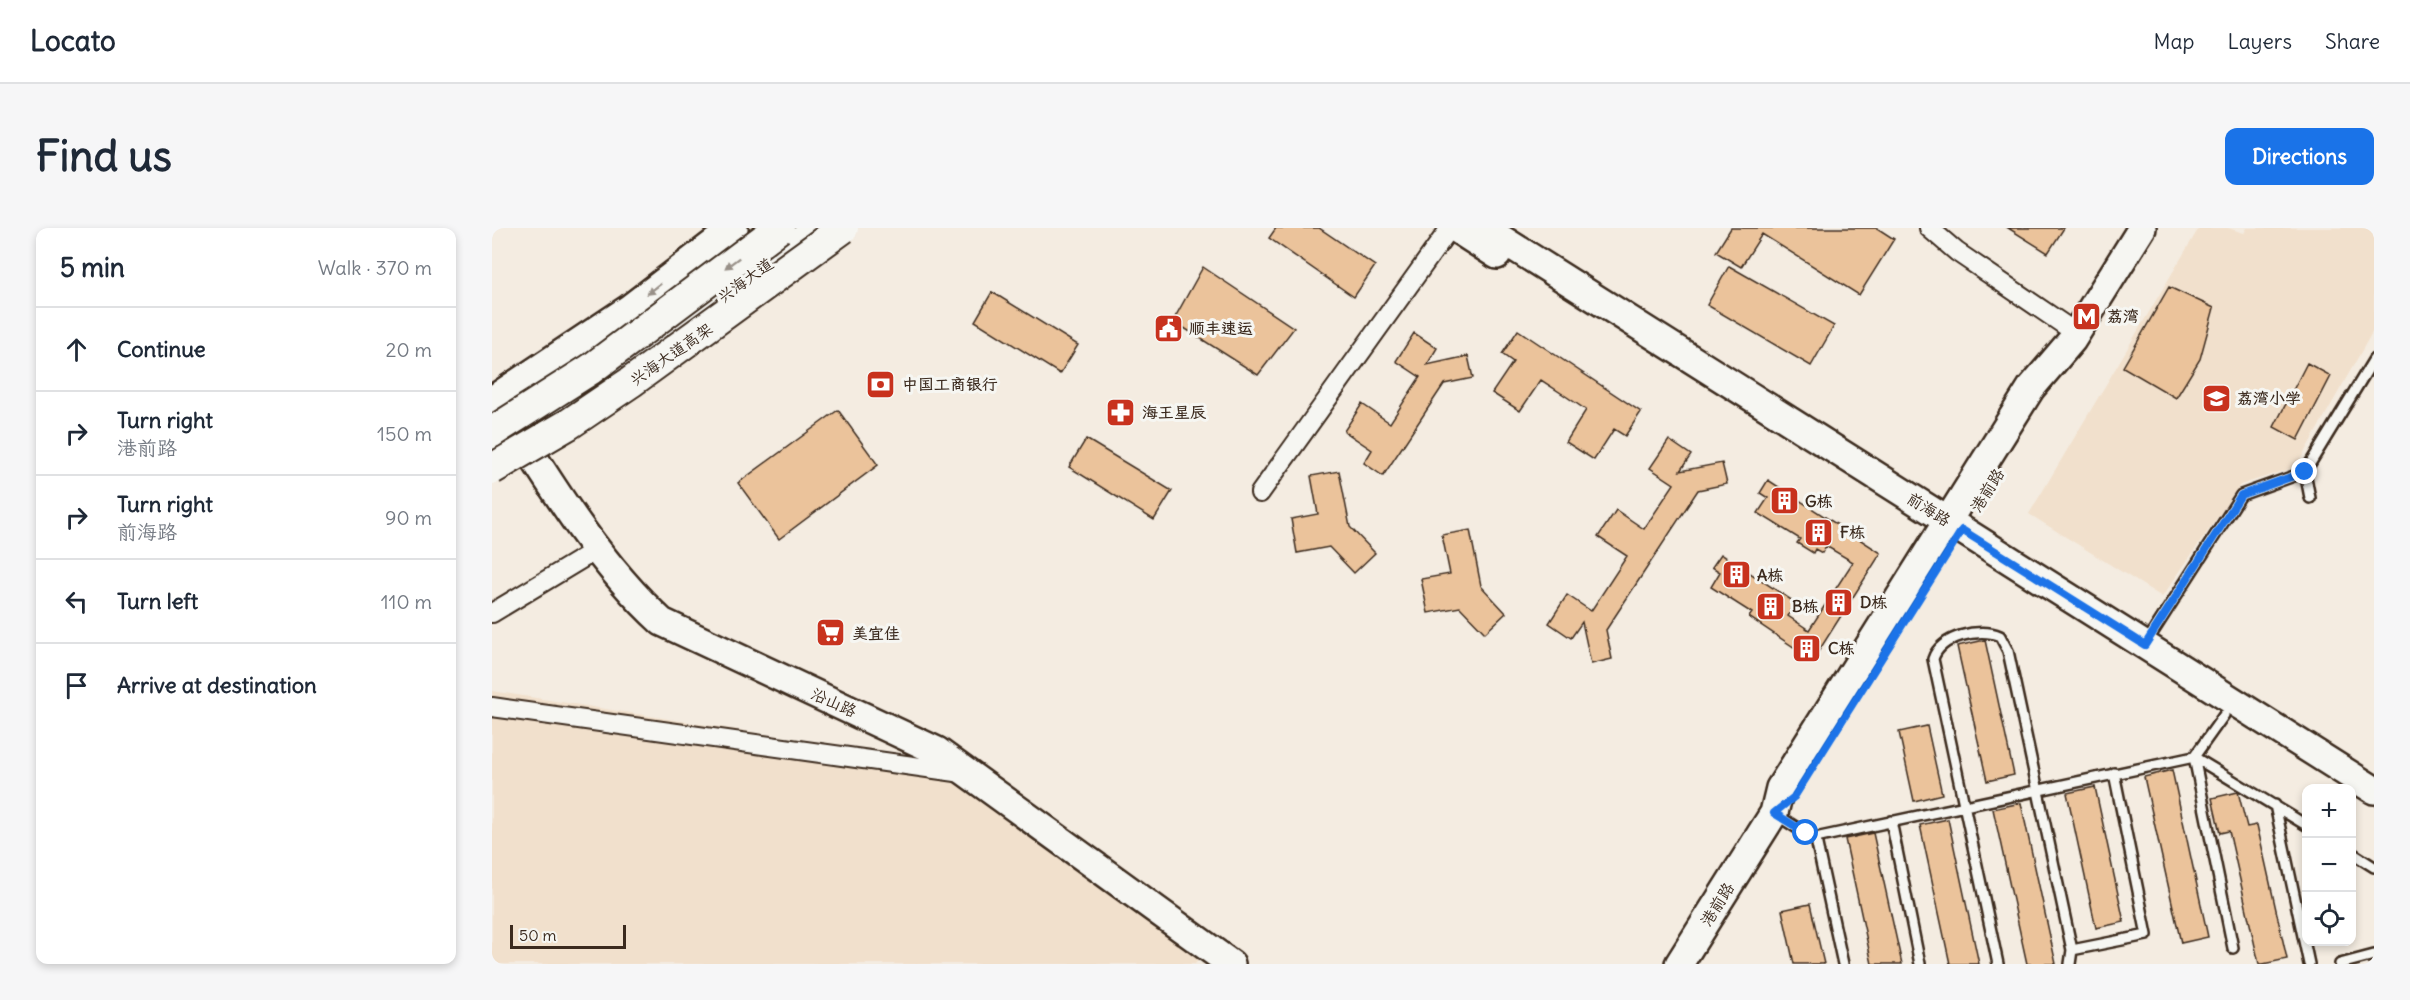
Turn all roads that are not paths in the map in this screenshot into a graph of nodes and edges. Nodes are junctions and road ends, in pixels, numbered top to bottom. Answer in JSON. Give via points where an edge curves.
{"nodes":[{"id":1,"x":734,"y":228,"type":"edge"},
{"id":2,"x":779,"y":228,"type":"edge"},
{"id":3,"x":818,"y":228,"type":"edge"},
{"id":4,"x":843,"y":228,"type":"edge"},
{"id":5,"x":1453,"y":228,"type":"edge"},
{"id":6,"x":1484,"y":228,"type":"edge"},
{"id":7,"x":1929,"y":228,"type":"edge"},
{"id":8,"x":2142,"y":228,"type":"edge"},
{"id":9,"x":2074,"y":336,"type":"junction"},
{"id":10,"x":2374,"y":358,"type":"edge"},
{"id":11,"x":493,"y":396,"type":"edge"},
{"id":12,"x":506,"y":434,"type":"edge"},
{"id":13,"x":492,"y":452,"type":"edge"},
{"id":14,"x":492,"y":470,"type":"edge"},
{"id":15,"x":2305,"y":472,"type":"junction"},
{"id":16,"x":1260,"y":493,"type":"dead end"},
{"id":17,"x":2310,"y":498,"type":"dead end"},
{"id":18,"x":1951,"y":532,"type":"junction"},
{"id":19,"x":598,"y":549,"type":"junction"},
{"id":20,"x":492,"y":613,"type":"edge"},
{"id":21,"x":2145,"y":645,"type":"junction"},
{"id":22,"x":492,"y":707,"type":"edge"},
{"id":23,"x":2224,"y":715,"type":"junction"},
{"id":24,"x":2194,"y":757,"type":"junction"},
{"id":25,"x":2114,"y":773,"type":"junction"},
{"id":26,"x":974,"y":775,"type":"junction"},
{"id":27,"x":2333,"y":784,"type":"edge"},
{"id":28,"x":2038,"y":790,"type":"junction"},
{"id":29,"x":2374,"y":790,"type":"edge"},
{"id":30,"x":2356,"y":798,"type":"edge"},
{"id":31,"x":2275,"y":805,"type":"junction"},
{"id":32,"x":1964,"y":806,"type":"junction"},
{"id":33,"x":2374,"y":809,"type":"edge"},
{"id":34,"x":1774,"y":813,"type":"junction"},
{"id":35,"x":1891,"y":821,"type":"junction"},
{"id":36,"x":2302,"y":822,"type":"edge"},
{"id":37,"x":1816,"y":840,"type":"junction"},
{"id":38,"x":2356,"y":856,"type":"edge"},
{"id":39,"x":2374,"y":867,"type":"edge"},
{"id":40,"x":2233,"y":948,"type":"dead end"},
{"id":41,"x":2072,"y":950,"type":"junction"},
{"id":42,"x":2374,"y":955,"type":"edge"},
{"id":43,"x":1231,"y":964,"type":"edge"},
{"id":44,"x":1679,"y":964,"type":"edge"},
{"id":45,"x":1843,"y":964,"type":"edge"},
{"id":46,"x":1920,"y":964,"type":"edge"},
{"id":47,"x":1998,"y":964,"type":"edge"},
{"id":48,"x":2070,"y":964,"type":"edge"},
{"id":49,"x":2309,"y":964,"type":"edge"},
{"id":50,"x":2340,"y":964,"type":"edge"}],
"edges":[{"from":1,"to":11,"type":"street","one_way":true,"via":[[630,308]]},
{"from":2,"to":12,"type":"main road","name":"兴海大道高架","one_way":true,"bridge":true},
{"from":3,"to":12,"type":"street","name":"兴海大道","via":[[588,392]]},
{"from":4,"to":14,"type":"main road","name":"兴海大道高架","bridge":true,"via":[[631,382]]},
{"from":5,"to":16,"type":"street"},
{"from":5,"to":18,"type":"street","name":"前海路"},
{"from":6,"to":18,"type":"street","name":"前海路"},
{"from":7,"to":9,"type":"street"},
{"from":8,"to":9,"type":"street","name":"港前路"},
{"from":9,"to":18,"type":"street","name":"港前路","via":[[2031,388]]},
{"from":10,"to":15,"type":"lane"},
{"from":11,"to":12,"type":"street","name":"沿山路"},
{"from":12,"to":13,"type":"street","name":"兴海大道"},
{"from":12,"to":19,"type":"street","name":"沿山路"},
{"from":15,"to":17,"type":"lane"},
{"from":15,"to":21,"type":"lane","via":[[2241,495]]},
{"from":18,"to":21,"type":"street","name":"前海路"},
{"from":18,"to":23,"type":"street","name":"前海路"},
{"from":18,"to":34,"type":"street","name":"港前路","via":[[1780,788]]},
{"from":19,"to":20,"type":"street"},
{"from":19,"to":26,"type":"street","name":"沿山路","via":[[638,600],[662,622],[937,751]]},
{"from":21,"to":29,"type":"street","name":"前海路"},
{"from":22,"to":26,"type":"street"},
{"from":23,"to":24,"type":"lane"},
{"from":23,"to":27,"type":"street","name":"前海路"},
{"from":24,"to":25,"type":"lane"},
{"from":24,"to":31,"type":"lane"},
{"from":24,"to":40,"type":"lane"},
{"from":25,"to":28,"type":"lane"},
{"from":25,"to":41,"type":"lane","via":[[2147,935]]},
{"from":26,"to":43,"type":"street","name":"沿山路"},
{"from":28,"to":32,"type":"lane"},
{"from":28,"to":32,"type":"lane","via":[[2004,641],[1986,633],[1949,639],[1936,650],[1934,670]]},
{"from":28,"to":41,"type":"lane"},
{"from":30,"to":33,"type":"street"},
{"from":31,"to":36,"type":"lane"},
{"from":31,"to":49,"type":"lane"},
{"from":32,"to":35,"type":"lane"},
{"from":32,"to":47,"type":"lane"},
{"from":34,"to":37,"type":"lane"},
{"from":34,"to":44,"type":"street","name":"港前路"},
{"from":35,"to":37,"type":"lane"},
{"from":35,"to":46,"type":"lane"},
{"from":37,"to":45,"type":"lane"},
{"from":38,"to":39,"type":"lane"},
{"from":41,"to":48,"type":"lane"},
{"from":42,"to":50,"type":"lane"}]}
